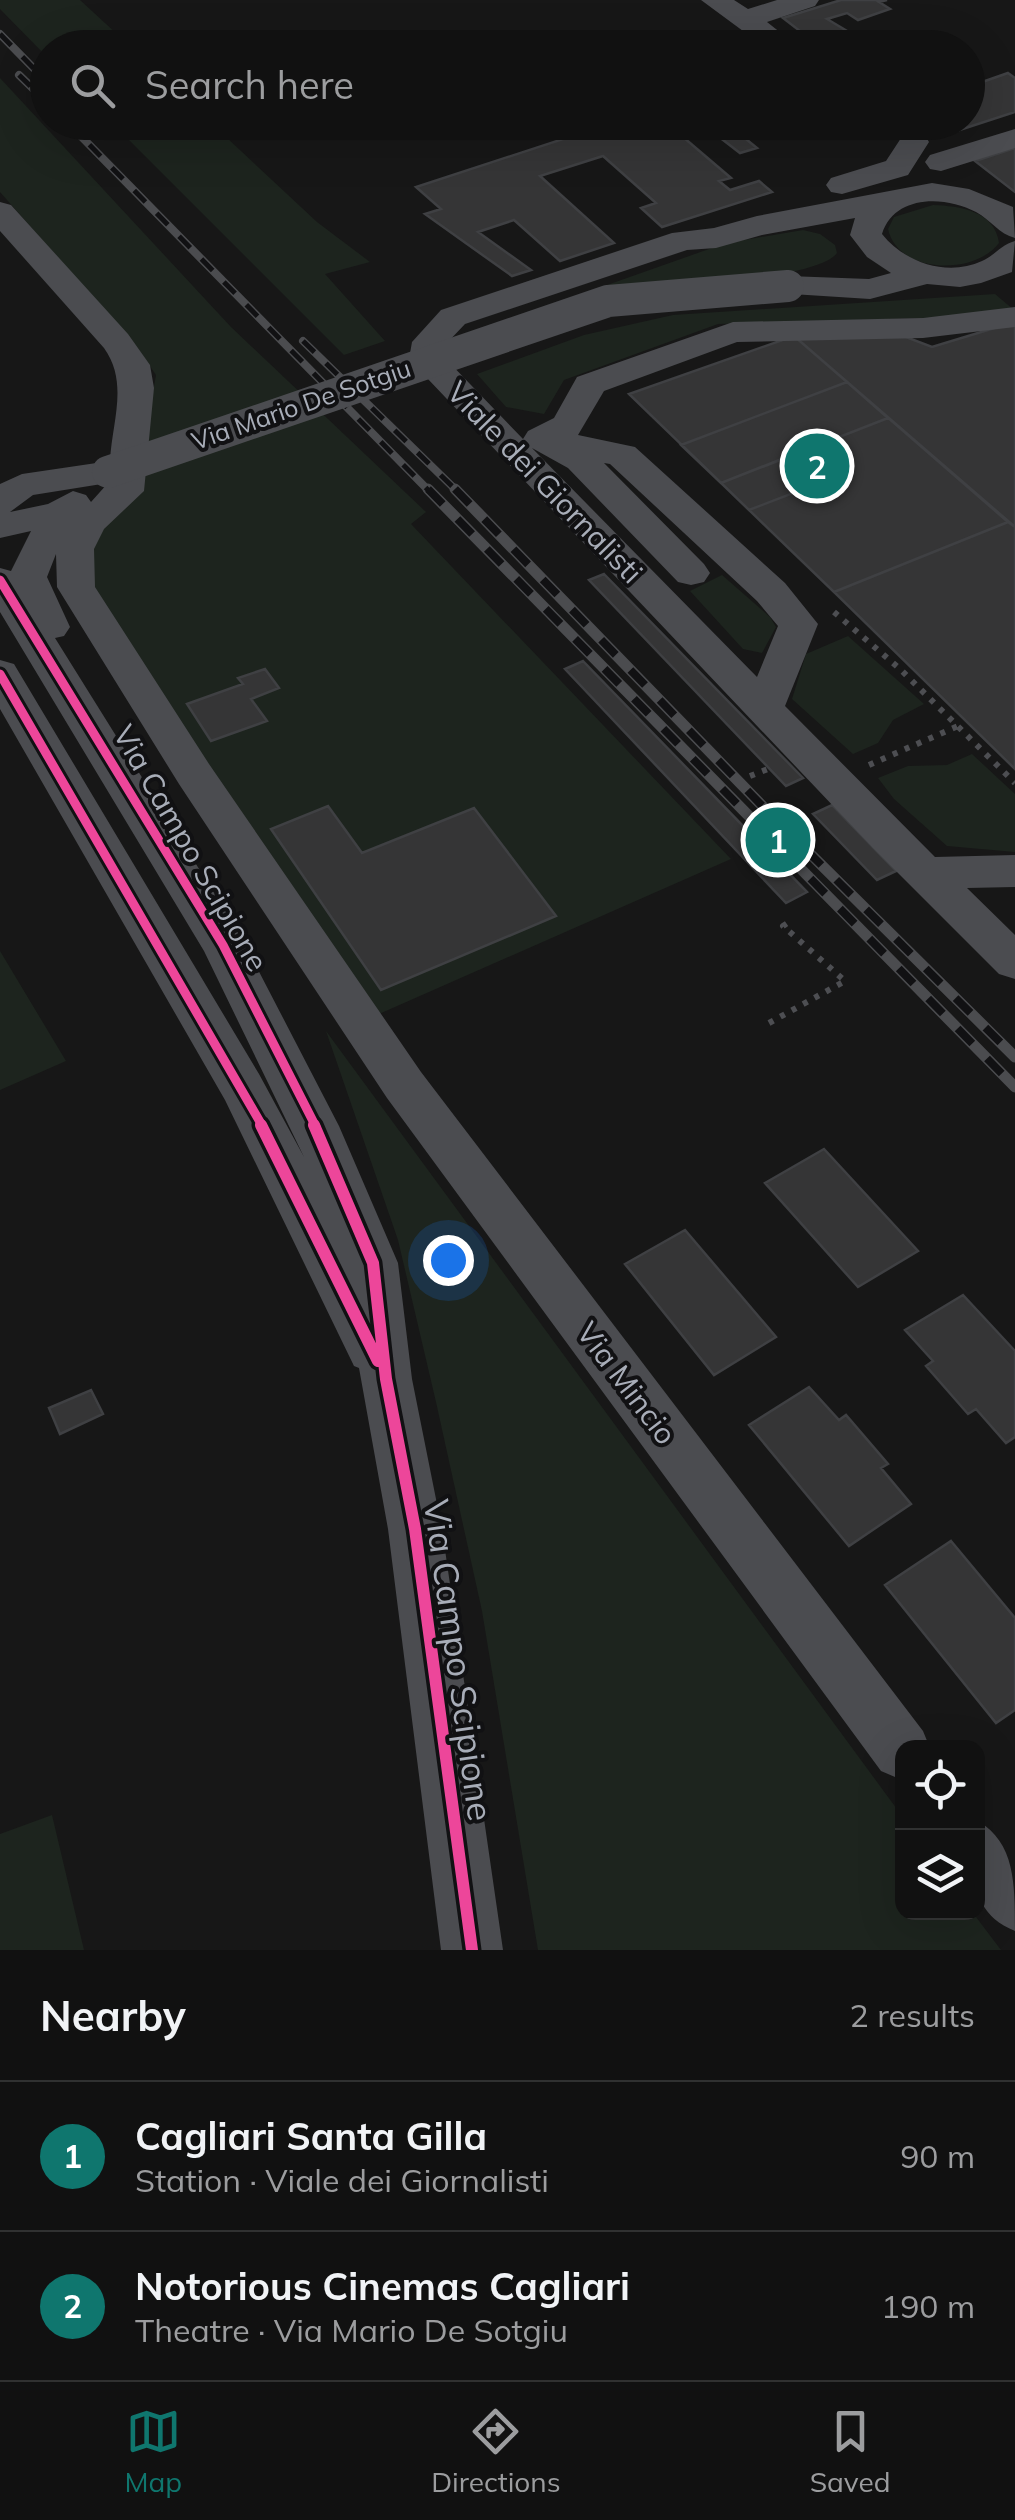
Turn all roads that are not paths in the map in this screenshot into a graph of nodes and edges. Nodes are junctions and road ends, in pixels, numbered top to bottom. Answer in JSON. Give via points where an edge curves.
{"nodes":[{"id":1,"x":715,"y":0,"type":"edge"},
{"id":2,"x":805,"y":0,"type":"edge"},
{"id":3,"x":746,"y":19,"type":"junction"},
{"id":4,"x":761,"y":30,"type":"edge"},
{"id":5,"x":1015,"y":138,"type":"edge"},
{"id":6,"x":911,"y":140,"type":"edge"},
{"id":7,"x":914,"y":142,"type":"junction"},
{"id":8,"x":942,"y":162,"type":"junction"},
{"id":9,"x":918,"y":193,"type":"junction"},
{"id":10,"x":885,"y":203,"type":"junction"},
{"id":11,"x":0,"y":212,"type":"edge"},
{"id":12,"x":1007,"y":219,"type":"edge"},
{"id":13,"x":866,"y":235,"type":"junction"},
{"id":14,"x":683,"y":240,"type":"junction"},
{"id":15,"x":1015,"y":251,"type":"edge"},
{"id":16,"x":926,"y":274,"type":"junction"},
{"id":17,"x":788,"y":286,"type":"junction"},
{"id":18,"x":1015,"y":317,"type":"edge"},
{"id":19,"x":492,"y":428,"type":"junction"},
{"id":20,"x":541,"y":439,"type":"junction"},
{"id":21,"x":108,"y":472,"type":"junction"},
{"id":22,"x":8,"y":489,"type":"edge"},
{"id":23,"x":60,"y":513,"type":"junction"},
{"id":24,"x":0,"y":526,"type":"edge"},
{"id":25,"x":691,"y":573,"type":"dead end"},
{"id":26,"x":0,"y":580,"type":"edge"},
{"id":27,"x":0,"y":637,"type":"edge"},
{"id":28,"x":44,"y":651,"type":"junction"},
{"id":29,"x":3,"y":679,"type":"edge"},
{"id":30,"x":764,"y":709,"type":"junction"},
{"id":31,"x":1015,"y":871,"type":"edge"},
{"id":32,"x":924,"y":873,"type":"junction"},
{"id":33,"x":1015,"y":962,"type":"edge"},
{"id":34,"x":386,"y":1379,"type":"junction"},
{"id":35,"x":895,"y":1742,"type":"edge"},
{"id":36,"x":985,"y":1860,"type":"edge"},
{"id":37,"x":1015,"y":1901,"type":"edge"},
{"id":38,"x":472,"y":1950,"type":"edge"}],
"edges":[{"from":1,"to":3,"type":"street"},
{"from":2,"to":3,"type":"street"},
{"from":3,"to":4,"type":"street"},
{"from":5,"to":8,"type":"street"},
{"from":6,"to":7,"type":"street"},
{"from":7,"to":8,"type":"street"},
{"from":7,"to":9,"type":"street"},
{"from":7,"to":14,"type":"street","via":[[896,168],[704,226]]},
{"from":8,"to":12,"type":"street"},
{"from":9,"to":10,"type":"street","name":"Viale dei Giornalisti"},
{"from":9,"to":12,"type":"street","via":[[969,198]]},
{"from":10,"to":13,"type":"street","name":"Via Mario De Sotgiu","via":[[866,223]]},
{"from":10,"to":14,"type":"street","name":"Viale dei Giornalisti"},
{"from":11,"to":35,"type":"street","name":"Via Mincio","via":[[116,340],[137,388],[126,491],[88,523],[75,549],[76,587],[353,1014]]},
{"from":13,"to":16,"type":"street","via":[[886,258]]},
{"from":13,"to":17,"type":"street","name":"Via Mario De Sotgiu","via":[[852,262],[820,280]]},
{"from":14,"to":19,"type":"street","name":"Viale dei Giornalisti","via":[[452,317],[429,342],[426,359]]},
{"from":15,"to":16,"type":"street","via":[[993,269]]},
{"from":16,"to":17,"type":"street","name":"Via Mario De Sotgiu","via":[[870,288]]},
{"from":17,"to":21,"type":"street","name":"Via Mario De Sotgiu","bridge":true,"via":[[608,300]]},
{"from":18,"to":20,"type":"street","via":[[923,328],[733,332],[589,384],[570,427]]},
{"from":19,"to":20,"type":"street"},
{"from":19,"to":30,"type":"street","name":"Viale dei Giornalisti"},
{"from":20,"to":25,"type":"street","via":[[580,460]]},
{"from":20,"to":30,"type":"street","via":[[622,454],[798,624]]},
{"from":21,"to":22,"type":"street","name":"Via Mario De Sotgiu"},
{"from":21,"to":23,"type":"street","name":"Via Mario De Sotgiu"},
{"from":23,"to":24,"type":"street","name":"Via Mario De Sotgiu"},
{"from":23,"to":28,"type":"street","name":"Via Campo Scipione","via":[[28,577],[51,629]]},
{"from":26,"to":28,"type":"street","name":"Via Campo Scipione"},
{"from":27,"to":29,"type":"street","name":"Via Campo Scipione","via":[[12,658]]},
{"from":28,"to":34,"type":"street","name":"Via Campo Scipione","via":[[223,945],[315,1126],[373,1263]]},
{"from":29,"to":34,"type":"street","name":"Via Campo Scipione","via":[[282,1159]]},
{"from":30,"to":32,"type":"street","name":"Viale dei Giornalisti"},
{"from":31,"to":32,"type":"street"},
{"from":32,"to":33,"type":"street","name":"Viale dei Giornalisti"},
{"from":34,"to":38,"type":"street","name":"Via Campo Scipione","via":[[415,1529]]},
{"from":36,"to":37,"type":"street"}]}
